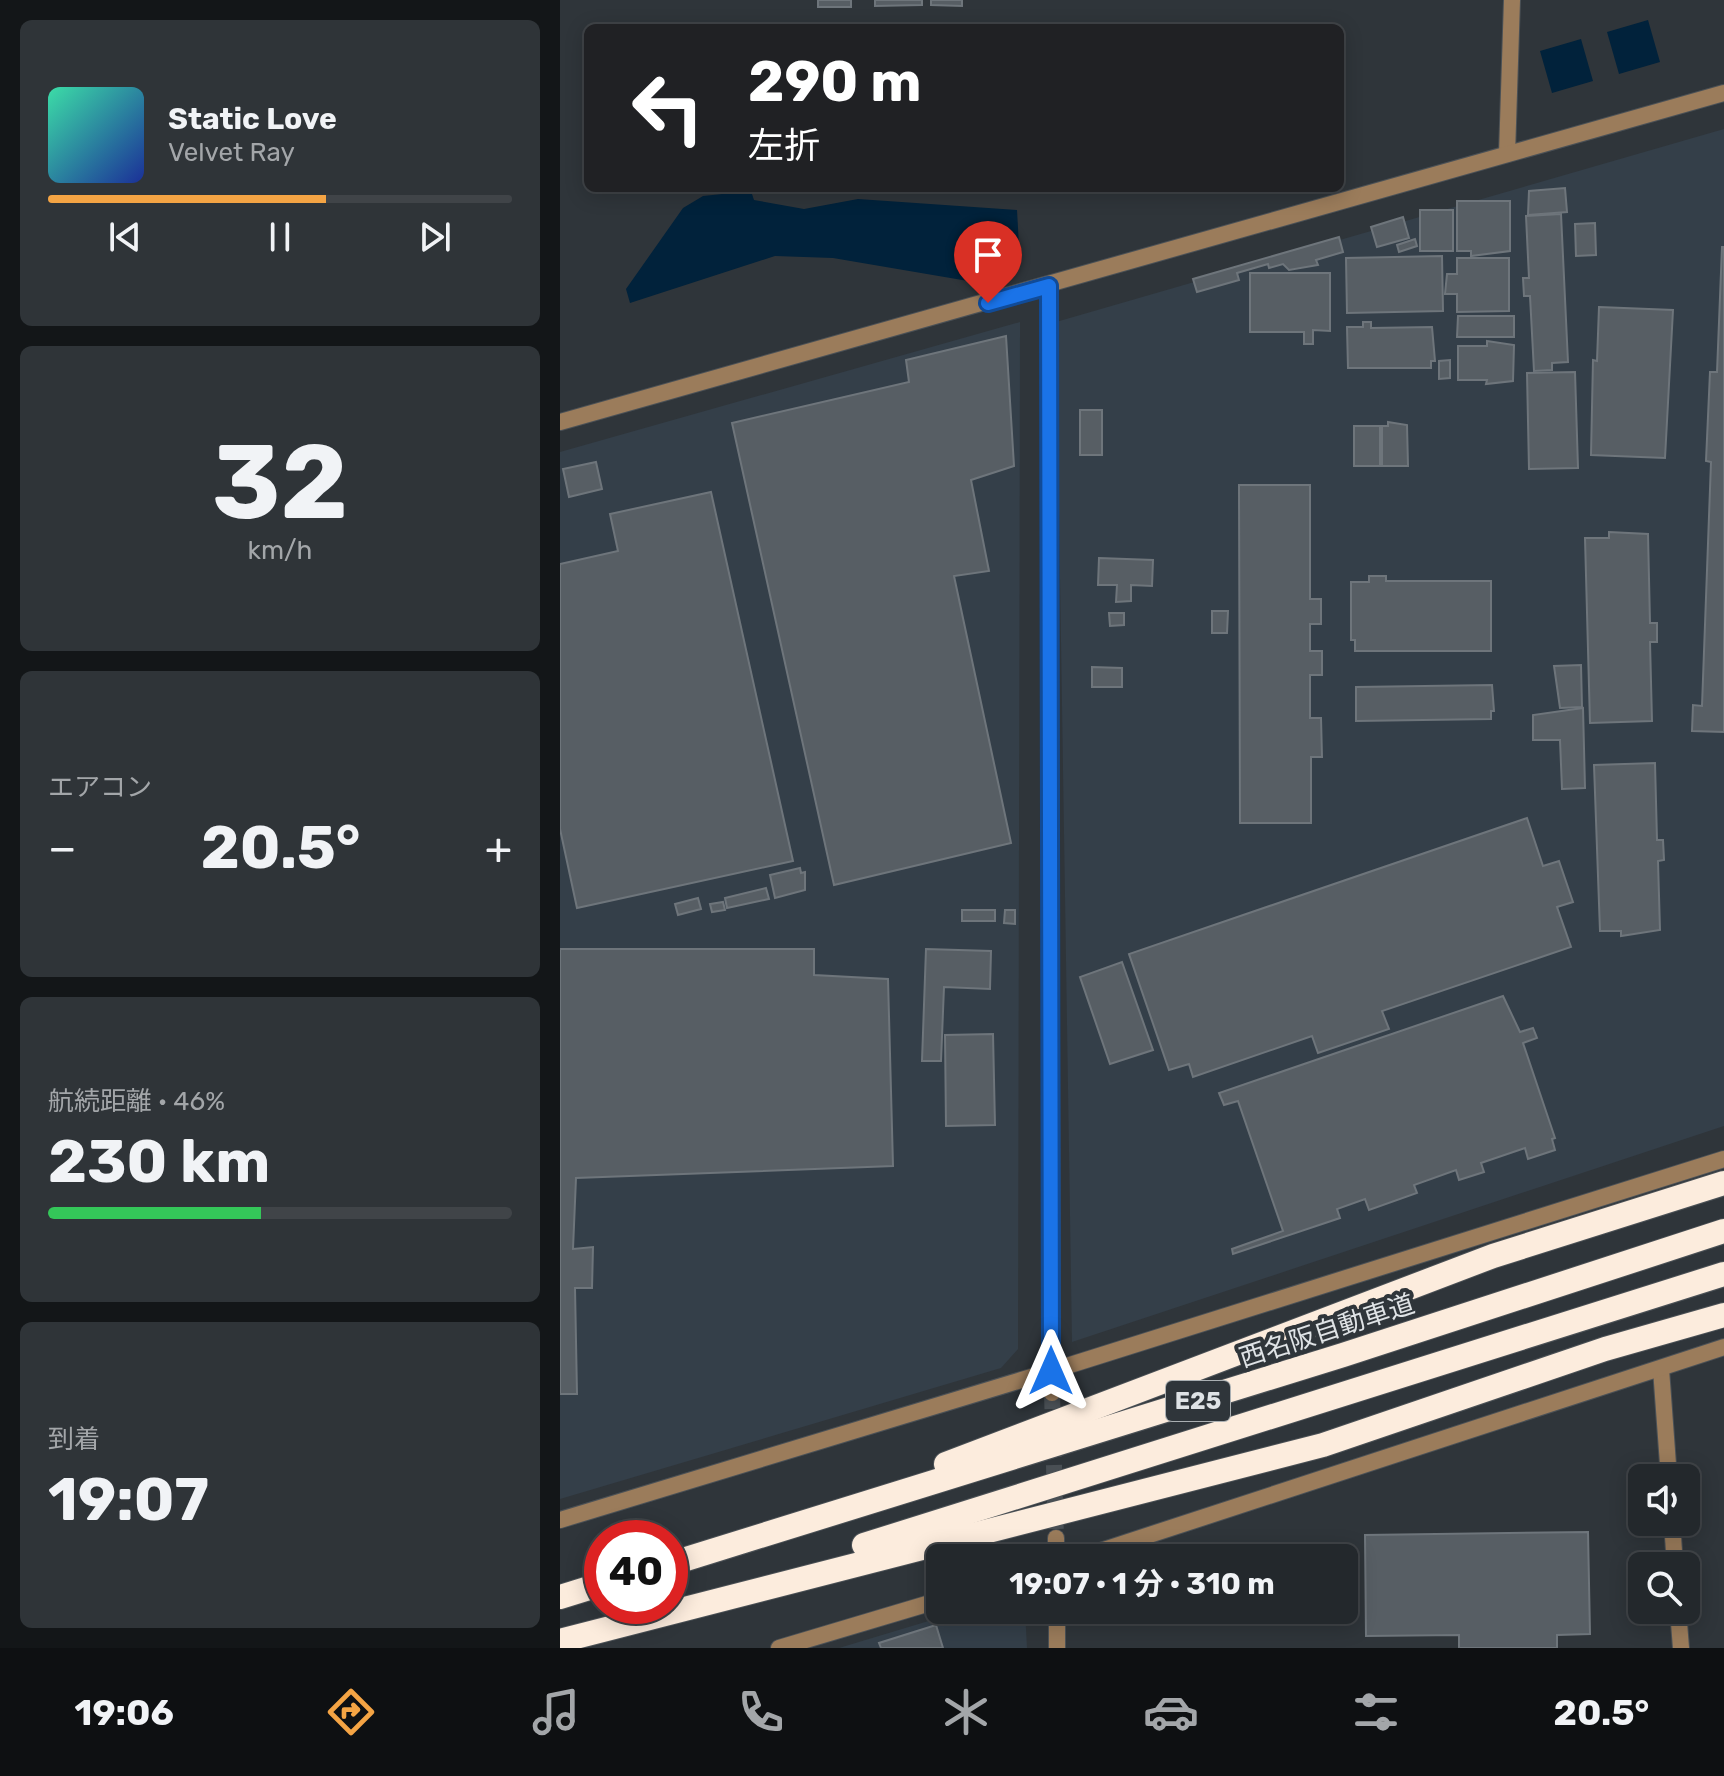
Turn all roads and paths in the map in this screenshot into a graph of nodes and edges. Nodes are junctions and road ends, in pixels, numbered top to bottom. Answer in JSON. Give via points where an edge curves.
{"nodes":[{"id":1,"x":1512,"y":0,"type":"edge"},
{"id":2,"x":1724,"y":93,"type":"edge"},
{"id":3,"x":1507,"y":154,"type":"junction"},
{"id":4,"x":1049,"y":286,"type":"junction"},
{"id":5,"x":560,"y":422,"type":"edge"},
{"id":6,"x":1724,"y":1159,"type":"edge"},
{"id":7,"x":1724,"y":1183,"type":"edge"},
{"id":8,"x":1724,"y":1231,"type":"edge"},
{"id":9,"x":1724,"y":1274,"type":"edge"},
{"id":10,"x":1724,"y":1315,"type":"edge"},
{"id":11,"x":1724,"y":1347,"type":"edge"},
{"id":12,"x":1661,"y":1369,"type":"junction"},
{"id":13,"x":1051,"y":1371,"type":"junction"},
{"id":14,"x":1052,"y":1393,"type":"tunnel mouth"},
{"id":15,"x":1668,"y":1464,"type":"edge"},
{"id":16,"x":560,"y":1520,"type":"edge"},
{"id":17,"x":777,"y":1531,"type":"junction"},
{"id":18,"x":1056,"y":1538,"type":"tunnel mouth"},
{"id":19,"x":1056,"y":1544,"type":"edge"},
{"id":20,"x":1122,"y":1544,"type":"edge"},
{"id":21,"x":688,"y":1558,"type":"edge"},
{"id":22,"x":584,"y":1590,"type":"edge"},
{"id":23,"x":560,"y":1597,"type":"edge"},
{"id":24,"x":688,"y":1597,"type":"edge"},
{"id":25,"x":926,"y":1604,"type":"edge"},
{"id":26,"x":594,"y":1624,"type":"edge"},
{"id":27,"x":1057,"y":1624,"type":"edge"},
{"id":28,"x":1679,"y":1624,"type":"edge"},
{"id":29,"x":560,"y":1634,"type":"edge"},
{"id":30,"x":560,"y":1641,"type":"edge"},
{"id":31,"x":779,"y":1648,"type":"edge"},
{"id":32,"x":1057,"y":1648,"type":"edge"},
{"id":33,"x":1681,"y":1648,"type":"edge"}],
"edges":[{"from":1,"to":3,"type":"street"},
{"from":2,"to":3,"type":"street"},
{"from":3,"to":4,"type":"street"},
{"from":4,"to":5,"type":"street"},
{"from":4,"to":13,"type":"street"},
{"from":6,"to":13,"type":"street"},
{"from":7,"to":17,"type":"highway","via":[[1355,1306]]},
{"from":8,"to":17,"type":"highway","name":"西名阪自動車道","number":"E25"},
{"from":9,"to":24,"type":"highway","number":"E25"},
{"from":10,"to":30,"type":"highway","via":[[1605,1349],[1323,1445]]},
{"from":11,"to":12,"type":"street"},
{"from":12,"to":15,"type":"street"},
{"from":12,"to":20,"type":"street"},
{"from":13,"to":14,"type":"street"},
{"from":13,"to":16,"type":"street"},
{"from":17,"to":21,"type":"highway","name":"西名阪自動車道","number":"E25"},
{"from":18,"to":19,"type":"street"},
{"from":22,"to":23,"type":"highway"},
{"from":25,"to":31,"type":"street"},
{"from":26,"to":29,"type":"highway"},
{"from":27,"to":32,"type":"street"},
{"from":28,"to":33,"type":"street"}]}
